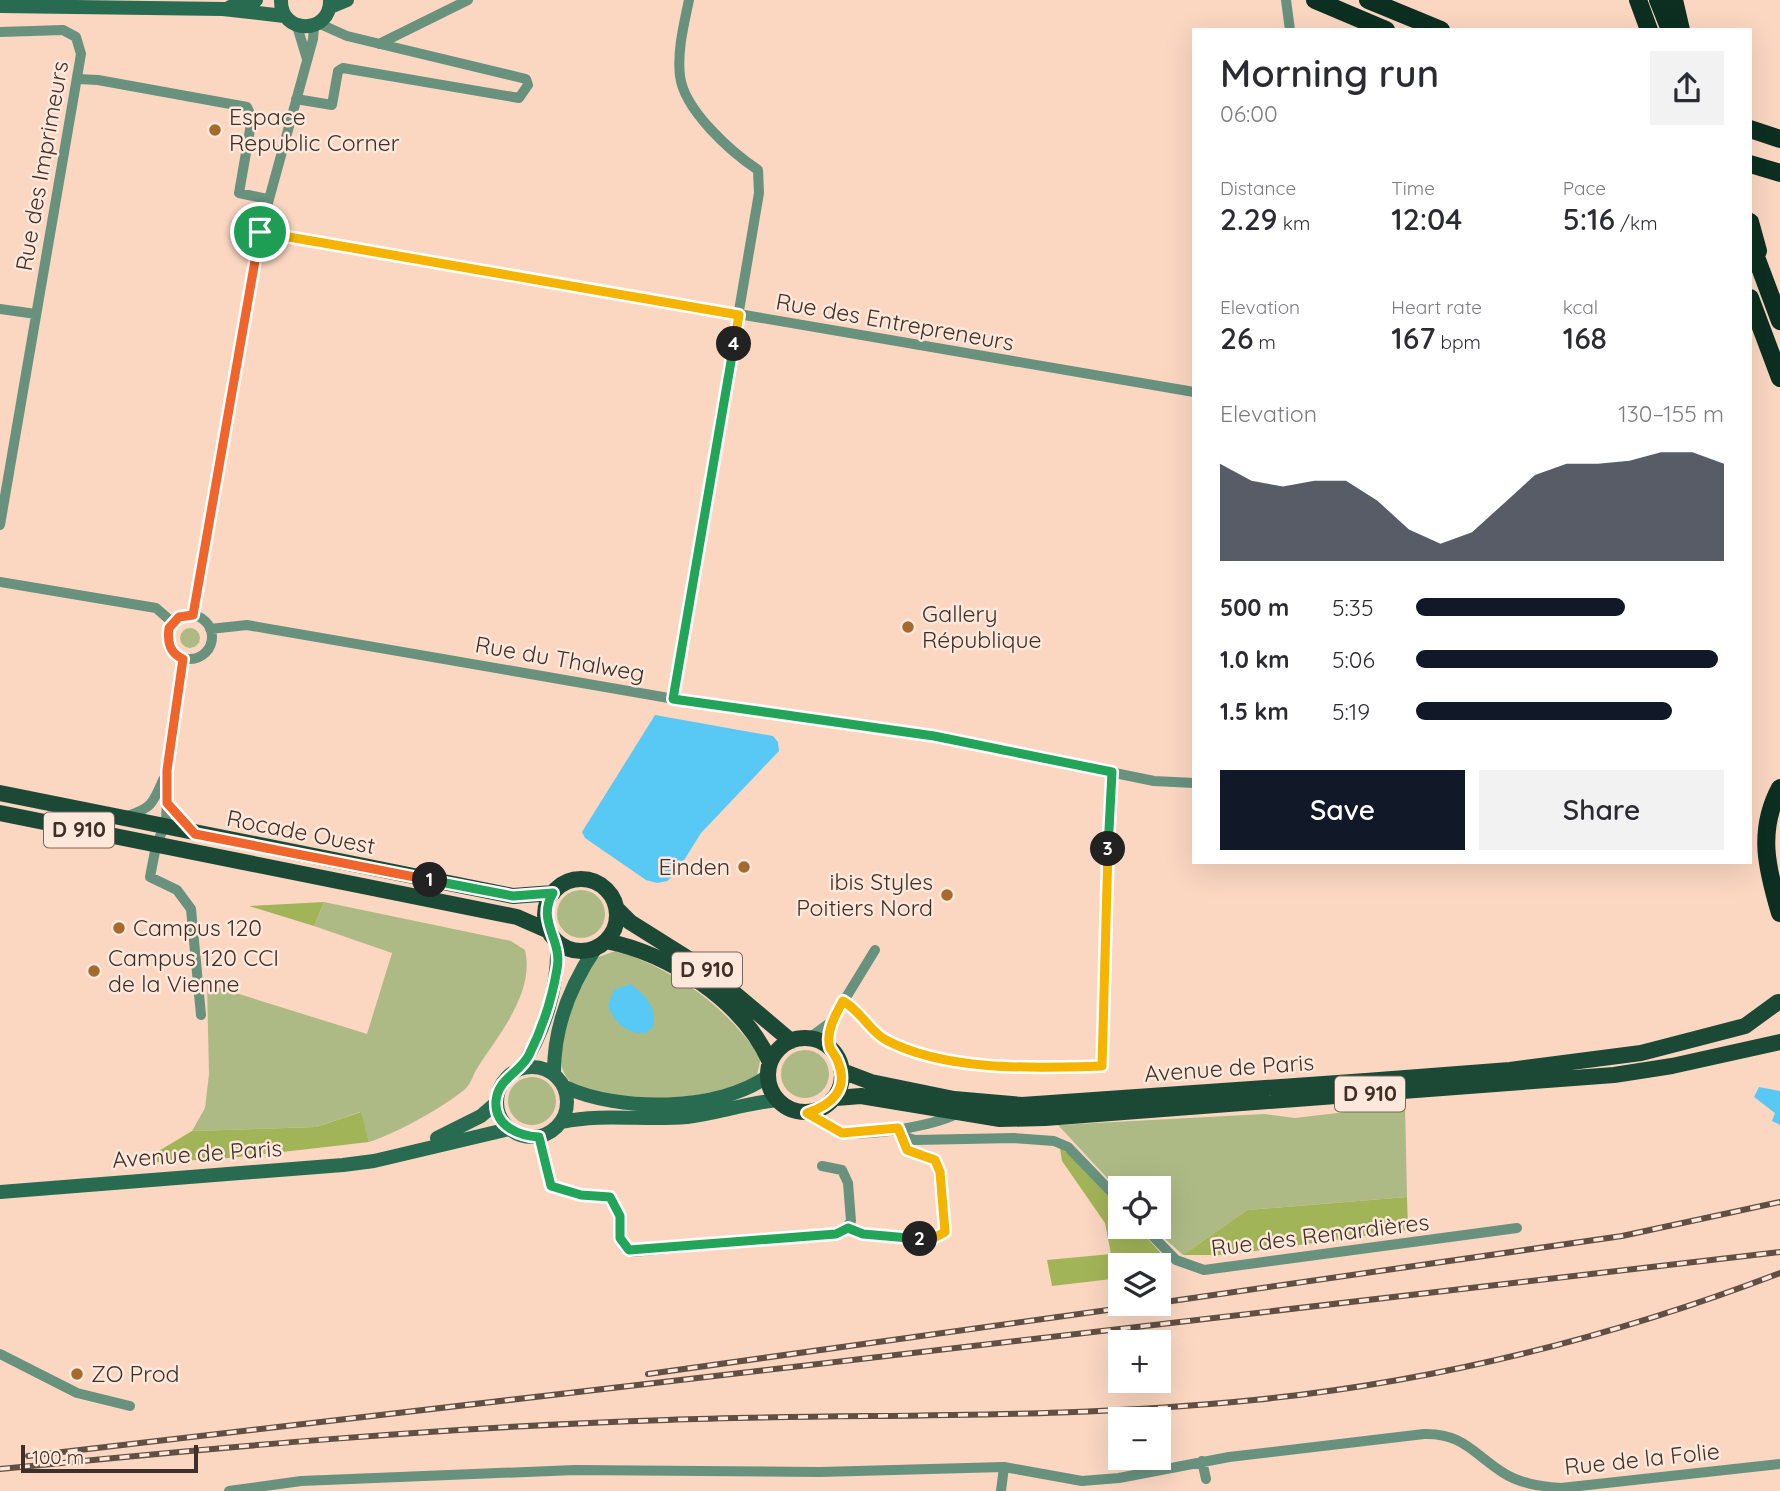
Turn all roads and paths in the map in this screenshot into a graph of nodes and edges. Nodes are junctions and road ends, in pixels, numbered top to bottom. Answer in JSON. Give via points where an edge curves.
{"nodes":[{"id":1,"x":256,"y":0,"type":"edge"},
{"id":2,"x":281,"y":0,"type":"edge"},
{"id":3,"x":347,"y":0,"type":"edge"},
{"id":4,"x":468,"y":0,"type":"edge"},
{"id":5,"x":689,"y":0,"type":"edge"},
{"id":6,"x":1286,"y":0,"type":"edge"},
{"id":7,"x":1315,"y":0,"type":"edge"},
{"id":8,"x":1368,"y":0,"type":"edge"},
{"id":9,"x":1638,"y":0,"type":"edge"},
{"id":10,"x":1658,"y":0,"type":"edge"},
{"id":11,"x":1674,"y":0,"type":"edge"},
{"id":12,"x":19,"y":3,"type":"edge"},
{"id":13,"x":0,"y":6,"type":"edge"},
{"id":14,"x":223,"y":9,"type":"junction"},
{"id":15,"x":324,"y":14,"type":"edge"},
{"id":16,"x":285,"y":16,"type":"junction"},
{"id":17,"x":297,"y":26,"type":"junction"},
{"id":18,"x":1290,"y":27,"type":"edge"},
{"id":19,"x":1381,"y":28,"type":"edge"},
{"id":20,"x":1436,"y":28,"type":"edge"},
{"id":21,"x":1648,"y":28,"type":"edge"},
{"id":22,"x":1669,"y":28,"type":"edge"},
{"id":23,"x":1681,"y":28,"type":"edge"},
{"id":24,"x":0,"y":32,"type":"edge"},
{"id":25,"x":379,"y":44,"type":"junction"},
{"id":26,"x":307,"y":59,"type":"junction"},
{"id":27,"x":78,"y":79,"type":"junction"},
{"id":28,"x":296,"y":99,"type":"junction"},
{"id":29,"x":1752,"y":130,"type":"edge"},
{"id":30,"x":1752,"y":139,"type":"edge"},
{"id":31,"x":1780,"y":139,"type":"edge"},
{"id":32,"x":1780,"y":147,"type":"edge"},
{"id":33,"x":1753,"y":165,"type":"edge"},
{"id":34,"x":1780,"y":173,"type":"edge"},
{"id":35,"x":267,"y":200,"type":"junction"},
{"id":36,"x":1752,"y":230,"type":"edge"},
{"id":37,"x":260,"y":232,"type":"junction"},
{"id":38,"x":1752,"y":246,"type":"edge"},
{"id":39,"x":1765,"y":281,"type":"junction"},
{"id":40,"x":1752,"y":304,"type":"edge"},
{"id":41,"x":1776,"y":307,"type":"edge"},
{"id":42,"x":0,"y":309,"type":"edge"},
{"id":43,"x":36,"y":314,"type":"junction"},
{"id":44,"x":739,"y":315,"type":"junction"},
{"id":45,"x":1780,"y":321,"type":"edge"},
{"id":46,"x":1772,"y":356,"type":"junction"},
{"id":47,"x":1780,"y":378,"type":"edge"},
{"id":48,"x":1780,"y":389,"type":"edge"},
{"id":49,"x":1192,"y":392,"type":"edge"},
{"id":50,"x":0,"y":525,"type":"edge"},
{"id":51,"x":0,"y":582,"type":"edge"},
{"id":52,"x":193,"y":615,"type":"junction"},
{"id":53,"x":172,"y":622,"type":"junction"},
{"id":54,"x":210,"y":629,"type":"junction"},
{"id":55,"x":183,"y":659,"type":"junction"},
{"id":56,"x":673,"y":699,"type":"junction"},
{"id":57,"x":1112,"y":772,"type":"junction"},
{"id":58,"x":1192,"y":783,"type":"edge"},
{"id":59,"x":1780,"y":788,"type":"edge"},
{"id":60,"x":0,"y":793,"type":"edge"},
{"id":61,"x":162,"y":800,"type":"junction"},
{"id":62,"x":0,"y":813,"type":"edge"},
{"id":63,"x":120,"y":818,"type":"junction"},
{"id":64,"x":160,"y":826,"type":"junction"},
{"id":65,"x":195,"y":834,"type":"junction"},
{"id":66,"x":156,"y":846,"type":"junction"},
{"id":67,"x":553,"y":893,"type":"junction"},
{"id":68,"x":617,"y":909,"type":"junction"},
{"id":69,"x":1780,"y":914,"type":"edge"},
{"id":70,"x":553,"y":936,"type":"junction"},
{"id":71,"x":600,"y":945,"type":"junction"},
{"id":72,"x":875,"y":950,"type":"dead end"},
{"id":73,"x":1779,"y":997,"type":"edge"},
{"id":74,"x":843,"y":1001,"type":"junction"},
{"id":75,"x":201,"y":1015,"type":"dead end"},
{"id":76,"x":1780,"y":1019,"type":"edge"},
{"id":77,"x":831,"y":1022,"type":"junction"},
{"id":78,"x":809,"y":1038,"type":"junction"},
{"id":79,"x":791,"y":1041,"type":"junction"},
{"id":80,"x":1780,"y":1042,"type":"edge"},
{"id":81,"x":830,"y":1048,"type":"junction"},
{"id":82,"x":520,"y":1069,"type":"junction"},
{"id":83,"x":769,"y":1069,"type":"junction"},
{"id":84,"x":842,"y":1071,"type":"junction"},
{"id":85,"x":554,"y":1072,"type":"junction"},
{"id":86,"x":565,"y":1087,"type":"junction"},
{"id":87,"x":836,"y":1098,"type":"junction"},
{"id":88,"x":778,"y":1100,"type":"junction"},
{"id":89,"x":496,"y":1103,"type":"junction"},
{"id":90,"x":807,"y":1113,"type":"junction"},
{"id":91,"x":956,"y":1115,"type":"junction"},
{"id":92,"x":562,"y":1122,"type":"junction"},
{"id":93,"x":509,"y":1129,"type":"junction"},
{"id":94,"x":899,"y":1132,"type":"junction"},
{"id":95,"x":539,"y":1137,"type":"junction"},
{"id":96,"x":397,"y":1156,"type":"junction"},
{"id":97,"x":821,"y":1166,"type":"dead end"},
{"id":98,"x":1108,"y":1189,"type":"edge"},
{"id":99,"x":0,"y":1192,"type":"edge"},
{"id":100,"x":848,"y":1228,"type":"junction"},
{"id":101,"x":1517,"y":1228,"type":"dead end"},
{"id":102,"x":1156,"y":1239,"type":"edge"},
{"id":103,"x":0,"y":1354,"type":"edge"},
{"id":104,"x":130,"y":1406,"type":"dead end"},
{"id":105,"x":1202,"y":1461,"type":"junction"},
{"id":106,"x":1780,"y":1464,"type":"edge"},
{"id":107,"x":1004,"y":1467,"type":"junction"},
{"id":108,"x":1206,"y":1479,"type":"dead end"},
{"id":109,"x":229,"y":1491,"type":"edge"},
{"id":110,"x":1001,"y":1491,"type":"edge"}],
"edges":[{"from":1,"to":14,"type":"main road"},
{"from":2,"to":16,"type":"main road"},
{"from":3,"to":15,"type":"main road"},
{"from":4,"to":25,"type":"street"},
{"from":5,"to":44,"type":"street","via":[[680,51],[683,90],[730,151],[758,170],[759,193]]},
{"from":6,"to":18,"type":"street"},
{"from":7,"to":19,"type":"highway"},
{"from":8,"to":20,"type":"highway"},
{"from":9,"to":21,"type":"highway"},
{"from":10,"to":22,"type":"highway"},
{"from":11,"to":23,"type":"highway"},
{"from":12,"to":13,"type":"main road"},
{"from":12,"to":14,"type":"main road"},
{"from":14,"to":16,"type":"main road"},
{"from":15,"to":17,"type":"main road"},
{"from":15,"to":25,"type":"street","via":[[339,34]]},
{"from":15,"to":26,"type":"street"},
{"from":16,"to":17,"type":"main road"},
{"from":17,"to":26,"type":"street"},
{"from":24,"to":27,"type":"street","name":"Rue des Imprimeurs","via":[[63,30],[76,37],[80,45]]},
{"from":25,"to":28,"type":"street","via":[[526,79],[528,85],[519,98],[343,68],[338,71],[332,105]]},
{"from":26,"to":28,"type":"street"},
{"from":27,"to":35,"type":"street","via":[[247,107],[252,118],[239,193]]},
{"from":27,"to":43,"type":"street","name":"Rue des Imprimeurs"},
{"from":28,"to":35,"type":"street"},
{"from":29,"to":31,"type":"highway"},
{"from":30,"to":32,"type":"highway"},
{"from":33,"to":34,"type":"highway"},
{"from":35,"to":37,"type":"street"},
{"from":36,"to":39,"type":"highway"},
{"from":37,"to":44,"type":"street","name":"Rue des Entrepreneurs"},
{"from":37,"to":52,"type":"street"},
{"from":38,"to":39,"type":"highway"},
{"from":39,"to":41,"type":"highway"},
{"from":40,"to":46,"type":"highway"},
{"from":41,"to":45,"type":"highway"},
{"from":42,"to":43,"type":"street"},
{"from":43,"to":50,"type":"street","name":"Rue des Imprimeurs"},
{"from":44,"to":49,"type":"street","name":"Rue des Entrepreneurs"},
{"from":44,"to":56,"type":"street"},
{"from":46,"to":47,"type":"highway"},
{"from":46,"to":48,"type":"highway"},
{"from":51,"to":53,"type":"street","via":[[156,608]]},
{"from":52,"to":53,"type":"street"},
{"from":52,"to":54,"type":"street","via":[[206,621]]},
{"from":53,"to":55,"type":"street","via":[[167,639],[174,654]]},
{"from":54,"to":55,"type":"street","via":[[209,650],[198,658]]},
{"from":54,"to":56,"type":"street","name":"Rue du Thalweg","via":[[247,625]]},
{"from":55,"to":61,"type":"street"},
{"from":56,"to":57,"type":"street","name":"Rue du Thalweg","via":[[934,736]]},
{"from":57,"to":58,"type":"street","name":"Rue du Thalweg"},
{"from":57,"to":74,"type":"street","via":[[1102,1066],[1027,1067],[935,1057],[885,1040],[857,1009]]},
{"from":59,"to":69,"type":"highway","via":[[1764,836]]},
{"from":60,"to":63,"type":"main road","name":"Rocade Ouest","number":"D 910"},
{"from":61,"to":63,"type":"street"},
{"from":61,"to":64,"type":"street"},
{"from":61,"to":65,"type":"street"},
{"from":62,"to":66,"type":"main road","number":"D 910"},
{"from":63,"to":64,"type":"main road","name":"Rocade Ouest","number":"D 910"},
{"from":64,"to":65,"type":"main road","name":"Rocade Ouest","number":"D 910"},
{"from":64,"to":66,"type":"street"},
{"from":65,"to":67,"type":"main road","name":"Rocade Ouest","number":"D 910","via":[[513,896]]},
{"from":66,"to":70,"type":"main road","name":"Rocade Ouest","number":"D 910","via":[[517,917]]},
{"from":66,"to":75,"type":"street","via":[[150,877],[177,890],[191,909]]},
{"from":67,"to":68,"type":"main road","via":[[569,881],[590,880],[608,891]]},
{"from":67,"to":70,"type":"main road","via":[[545,912]]},
{"from":68,"to":71,"type":"main road","via":[[617,921]]},
{"from":68,"to":79,"type":"main road","number":"D 910","via":[[717,978]]},
{"from":70,"to":71,"type":"main road","via":[[575,951]]},
{"from":70,"to":82,"type":"main road","via":[[558,965],[546,1015]]},
{"from":71,"to":83,"type":"main road","number":"D 910","via":[[646,953],[706,988],[760,1041]]},
{"from":71,"to":85,"type":"main road","via":[[578,974],[569,996]]},
{"from":72,"to":74,"type":"street"},
{"from":73,"to":76,"type":"main road"},
{"from":73,"to":84,"type":"main road","name":"Avenue de Paris","number":"D 910","via":[[1745,1026],[1653,1050],[1510,1070],[1366,1082],[1022,1105],[954,1099],[871,1082]]},
{"from":74,"to":77,"type":"street"},
{"from":77,"to":78,"type":"street"},
{"from":77,"to":81,"type":"street"},
{"from":78,"to":79,"type":"main road"},
{"from":78,"to":81,"type":"main road"},
{"from":79,"to":83,"type":"main road","via":[[778,1049]]},
{"from":80,"to":91,"type":"main road","name":"Avenue de Paris","number":"D 910","via":[[1648,1071],[1525,1083],[1045,1118]]},
{"from":81,"to":84,"type":"main road"},
{"from":82,"to":85,"type":"main road","via":[[538,1066]]},
{"from":82,"to":89,"type":"main road","via":[[499,1088]]},
{"from":83,"to":86,"type":"main road","via":[[754,1086],[736,1093],[645,1105],[600,1100]]},
{"from":83,"to":88,"type":"main road"},
{"from":84,"to":87,"type":"main road"},
{"from":85,"to":86,"type":"main road"},
{"from":86,"to":92,"type":"main road","via":[[569,1105]]},
{"from":87,"to":90,"type":"main road"},
{"from":87,"to":91,"type":"main road","name":"Avenue de Paris","number":"D 910","via":[[861,1097]]},
{"from":88,"to":90,"type":"main road"},
{"from":88,"to":92,"type":"main road","via":[[689,1116]]},
{"from":89,"to":93,"type":"main road"},
{"from":89,"to":96,"type":"main road","name":"Avenue de Paris","via":[[460,1128]]},
{"from":90,"to":94,"type":"street","via":[[842,1133]]},
{"from":91,"to":94,"type":"street"},
{"from":92,"to":95,"type":"main road"},
{"from":93,"to":95,"type":"main road"},
{"from":93,"to":96,"type":"main road","name":"Avenue de Paris"},
{"from":94,"to":98,"type":"street","via":[[915,1140],[1054,1141],[1068,1147]]},
{"from":94,"to":100,"type":"street","via":[[907,1150],[929,1156],[937,1165],[945,1232],[930,1240],[863,1234]]},
{"from":95,"to":100,"type":"street","via":[[551,1186],[574,1194],[610,1197],[620,1216],[622,1243],[634,1252],[836,1234]]},
{"from":96,"to":99,"type":"main road","name":"Avenue de Paris","via":[[343,1166]]},
{"from":97,"to":100,"type":"street","via":[[846,1175]]},
{"from":101,"to":102,"type":"street","name":"Rue des Renardières","via":[[1204,1270],[1176,1260]]},
{"from":103,"to":104,"type":"street","via":[[78,1393]]},
{"from":105,"to":106,"type":"street","name":"Rue de la Folie","via":[[1442,1434],[1459,1439],[1504,1474],[1531,1485],[1561,1488]]},
{"from":105,"to":107,"type":"street","name":"Rue de la Folie","via":[[1082,1481]]},
{"from":105,"to":108,"type":"street"},
{"from":107,"to":109,"type":"street","name":"Rue de la Folie","via":[[562,1471],[301,1480]]},
{"from":107,"to":110,"type":"street"}]}
